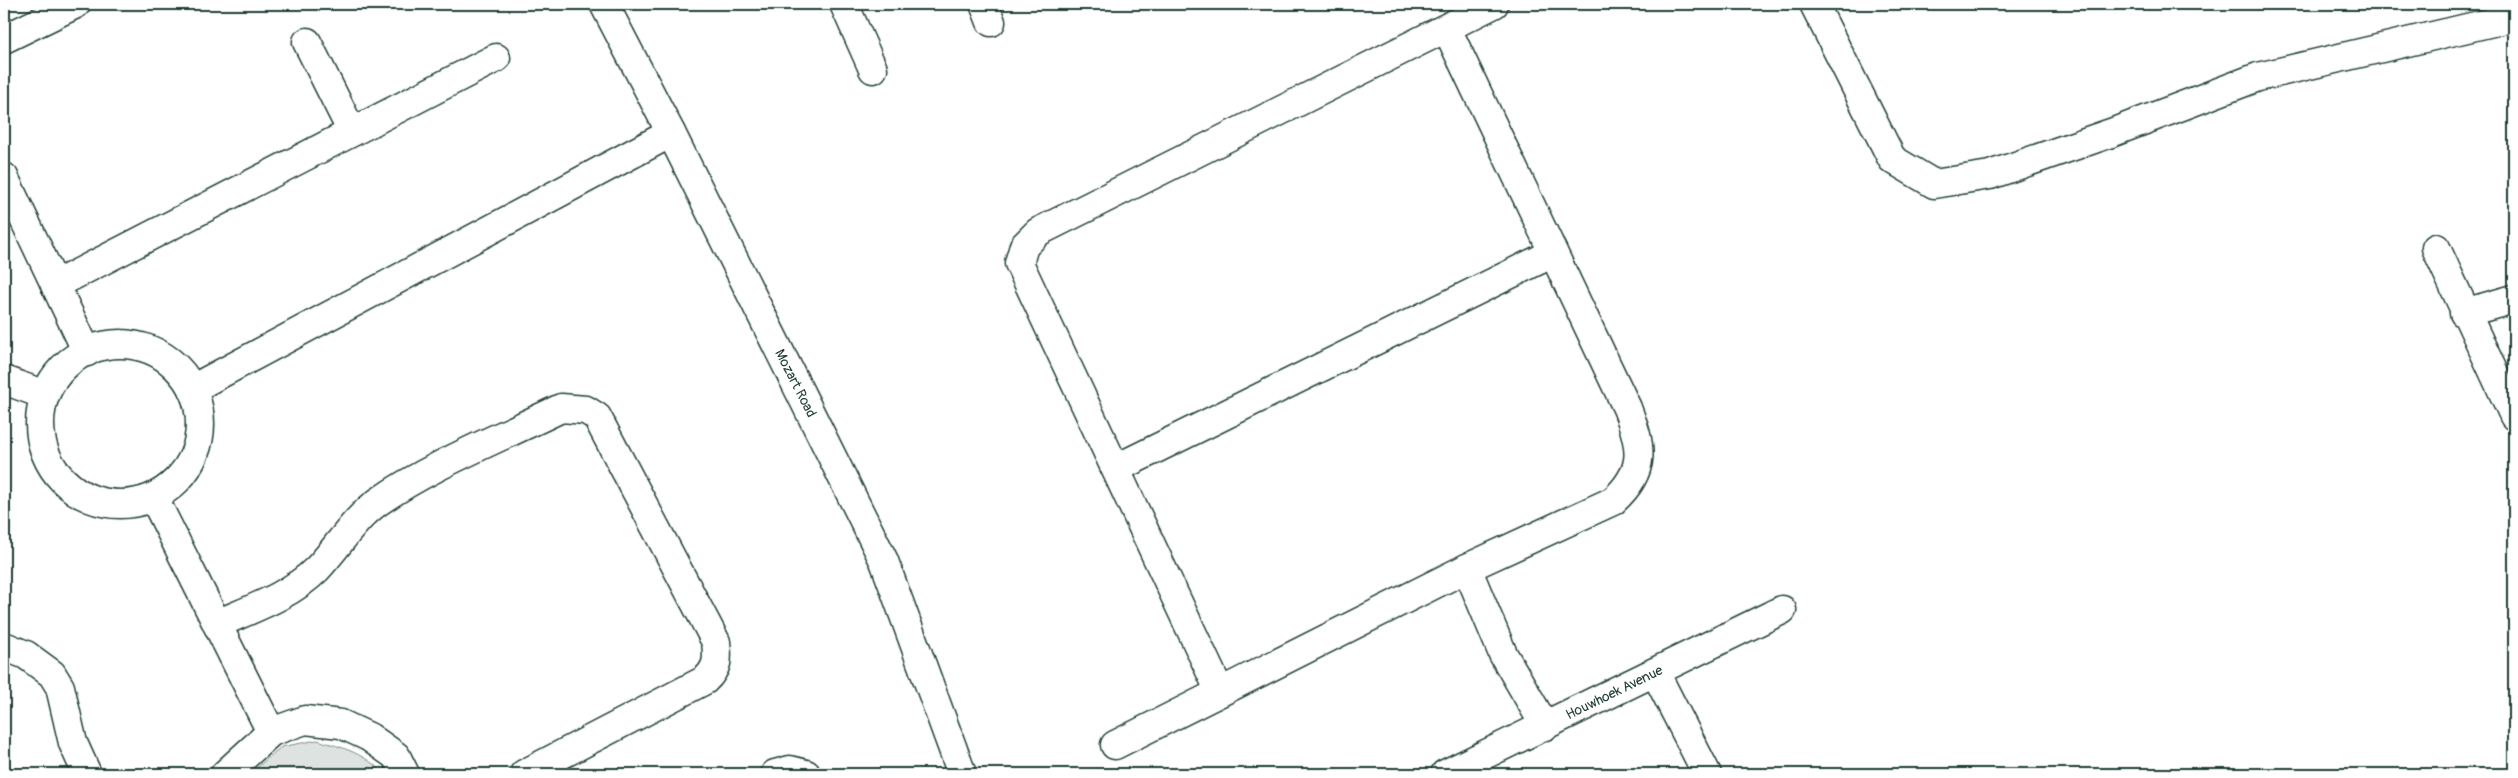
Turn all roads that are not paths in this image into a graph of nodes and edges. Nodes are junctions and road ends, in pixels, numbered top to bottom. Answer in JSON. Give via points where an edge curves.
{"nodes":[{"id":1,"x":76,"y":4,"type":"edge"},
{"id":2,"x":604,"y":4,"type":"edge"},
{"id":3,"x":844,"y":4,"type":"edge"},
{"id":4,"x":1494,"y":4,"type":"edge"},
{"id":5,"x":1814,"y":4,"type":"edge"},
{"id":6,"x":2514,"y":17,"type":"edge"},
{"id":7,"x":1446,"y":29,"type":"junction"},
{"id":8,"x":4,"y":39,"type":"edge"},
{"id":9,"x":307,"y":42,"type":"dead end"},
{"id":10,"x":496,"y":58,"type":"dead end"},
{"id":11,"x":873,"y":69,"type":"dead end"},
{"id":12,"x":352,"y":132,"type":"junction"},
{"id":13,"x":671,"y":133,"type":"junction"},
{"id":14,"x":4,"y":177,"type":"edge"},
{"id":15,"x":2436,"y":248,"type":"dead end"},
{"id":16,"x":1553,"y":253,"type":"junction"},
{"id":17,"x":54,"y":285,"type":"junction"},
{"id":18,"x":2514,"y":300,"type":"edge"},
{"id":19,"x":2464,"y":312,"type":"junction"},
{"id":20,"x":87,"y":352,"type":"junction"},
{"id":21,"x":4,"y":380,"type":"edge"},
{"id":22,"x":192,"y":389,"type":"junction"},
{"id":23,"x":45,"y":395,"type":"junction"},
{"id":24,"x":2514,"y":416,"type":"edge"},
{"id":25,"x":1117,"y":468,"type":"junction"},
{"id":26,"x":154,"y":498,"type":"junction"},
{"id":27,"x":1467,"y":568,"type":"junction"},
{"id":28,"x":1782,"y":610,"type":"dead end"},
{"id":29,"x":217,"y":624,"type":"junction"},
{"id":30,"x":4,"y":646,"type":"edge"},
{"id":31,"x":1655,"y":672,"type":"junction"},
{"id":32,"x":1220,"y":692,"type":"junction"},
{"id":33,"x":1545,"y":726,"type":"junction"},
{"id":34,"x":271,"y":732,"type":"junction"},
{"id":35,"x":1114,"y":745,"type":"dead end"},
{"id":36,"x":87,"y":774,"type":"edge"},
{"id":37,"x":226,"y":774,"type":"edge"},
{"id":38,"x":405,"y":774,"type":"edge"},
{"id":39,"x":524,"y":774,"type":"edge"},
{"id":40,"x":774,"y":774,"type":"edge"},
{"id":41,"x":806,"y":774,"type":"edge"},
{"id":42,"x":962,"y":774,"type":"edge"},
{"id":43,"x":1445,"y":774,"type":"edge"},
{"id":44,"x":1707,"y":774,"type":"edge"}],
"edges":[{"from":1,"to":8,"type":"street"},
{"from":2,"to":13,"type":"street","name":"Mozart Road"},
{"from":3,"to":11,"type":"street"},
{"from":4,"to":7,"type":"street"},
{"from":5,"to":6,"type":"street","via":[[1892,159],[1934,184],[1990,175],[2258,77]]},
{"from":7,"to":16,"type":"street"},
{"from":7,"to":25,"type":"street","via":[[1038,232],[1024,246],[1020,263]]},
{"from":9,"to":12,"type":"street"},
{"from":10,"to":12,"type":"street"},
{"from":12,"to":17,"type":"street"},
{"from":13,"to":22,"type":"street"},
{"from":13,"to":42,"type":"street","name":"Mozart Road","via":[[884,560]]},
{"from":14,"to":17,"type":"street"},
{"from":15,"to":19,"type":"street"},
{"from":16,"to":25,"type":"street"},
{"from":16,"to":27,"type":"street","via":[[1627,408],[1639,440],[1638,462],[1629,486],[1612,501]]},
{"from":17,"to":20,"type":"street"},
{"from":18,"to":19,"type":"street"},
{"from":19,"to":24,"type":"street"},
{"from":20,"to":22,"type":"street","via":[[100,346],[126,344],[151,350],[172,363]]},
{"from":20,"to":23,"type":"street","via":[[58,373]]},
{"from":21,"to":23,"type":"street"},
{"from":22,"to":26,"type":"street","via":[[199,406],[201,434],[193,460],[177,482]]},
{"from":23,"to":26,"type":"street","via":[[40,420],[42,447],[55,472],[75,491],[100,502],[128,504]]},
{"from":25,"to":32,"type":"street"},
{"from":26,"to":29,"type":"street"},
{"from":27,"to":32,"type":"street"},
{"from":27,"to":33,"type":"street","via":[[1503,654]]},
{"from":28,"to":31,"type":"street","name":"Houwhoek Avenue"},
{"from":29,"to":34,"type":"street"},
{"from":29,"to":39,"type":"street","via":[[302,582],[364,515],[410,482],[561,408],[586,410],[597,417],[716,642],[718,658],[715,670],[706,680]]},
{"from":30,"to":36,"type":"street","via":[[26,655],[52,674],[60,687],[71,735]]},
{"from":31,"to":33,"type":"street","name":"Houwhoek Avenue"},
{"from":31,"to":44,"type":"street"},
{"from":32,"to":35,"type":"street"},
{"from":33,"to":43,"type":"street","name":"Houwhoek Avenue"},
{"from":34,"to":37,"type":"street"},
{"from":34,"to":38,"type":"street","via":[[305,720],[341,724],[396,756]]},
{"from":40,"to":41,"type":"street","via":[[790,770]]}]}
